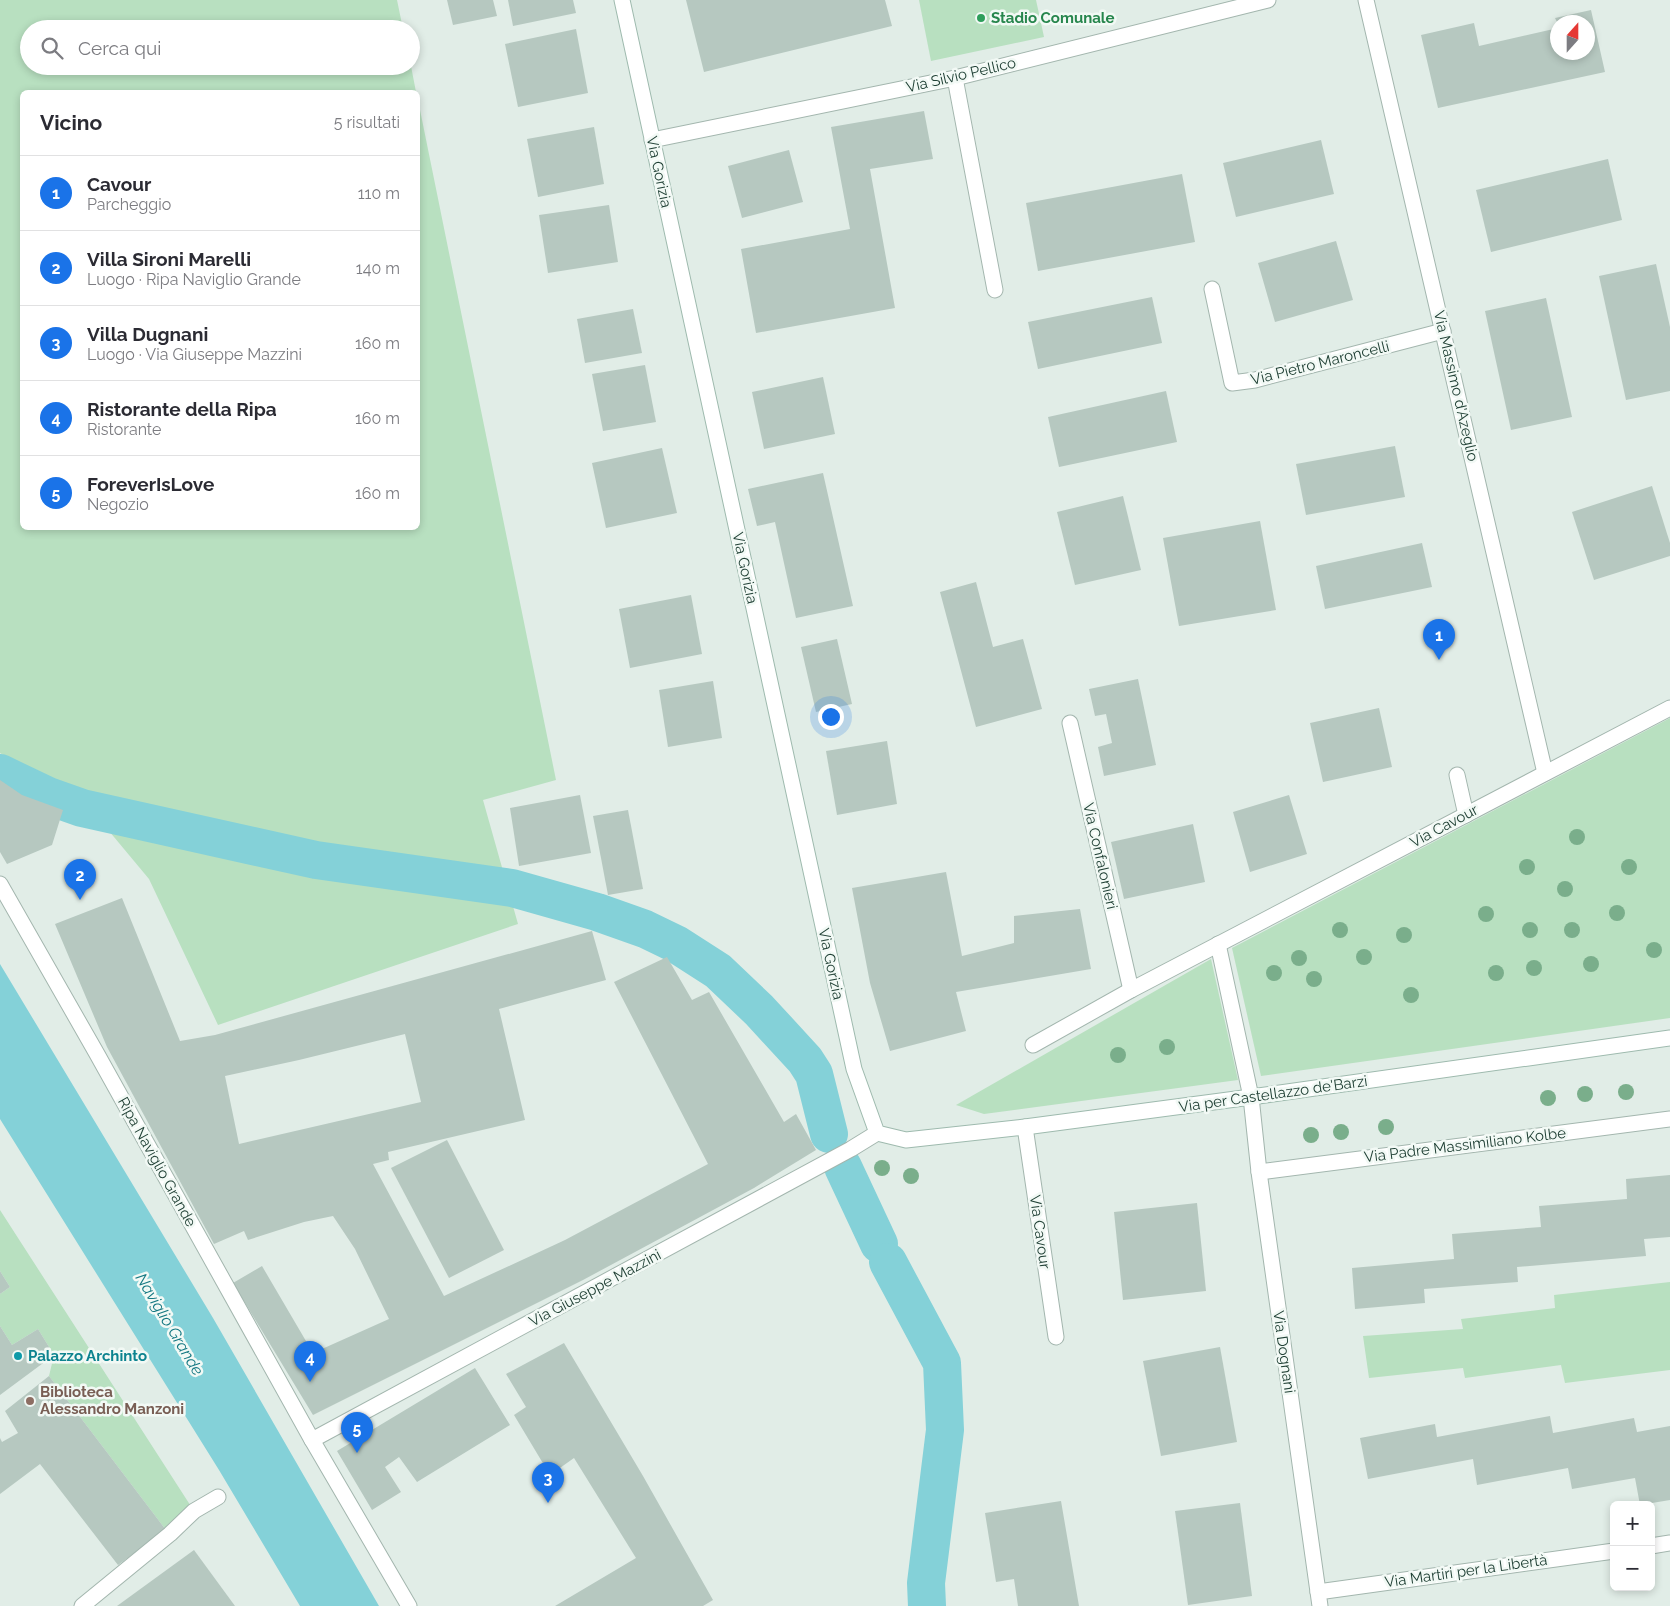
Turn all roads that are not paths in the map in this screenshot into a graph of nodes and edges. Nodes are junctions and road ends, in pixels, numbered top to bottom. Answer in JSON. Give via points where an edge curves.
{"nodes":[{"id":1,"x":622,"y":0,"type":"edge"},
{"id":2,"x":1268,"y":0,"type":"edge"},
{"id":3,"x":1366,"y":0,"type":"edge"},
{"id":4,"x":954,"y":78,"type":"junction"},
{"id":5,"x":652,"y":140,"type":"junction"},
{"id":6,"x":1212,"y":289,"type":"dead end"},
{"id":7,"x":995,"y":290,"type":"dead end"},
{"id":8,"x":1443,"y":331,"type":"junction"},
{"id":9,"x":1670,"y":708,"type":"edge"},
{"id":10,"x":1070,"y":722,"type":"dead end"},
{"id":11,"x":1546,"y":773,"type":"junction"},
{"id":12,"x":1457,"y":776,"type":"dead end"},
{"id":13,"x":1466,"y":815,"type":"junction"},
{"id":14,"x":0,"y":884,"type":"edge"},
{"id":15,"x":1218,"y":944,"type":"junction"},
{"id":16,"x":1131,"y":990,"type":"junction"},
{"id":17,"x":1670,"y":1038,"type":"edge"},
{"id":18,"x":1033,"y":1045,"type":"dead end"},
{"id":19,"x":1251,"y":1097,"type":"junction"},
{"id":20,"x":1670,"y":1119,"type":"edge"},
{"id":21,"x":1025,"y":1127,"type":"junction"},
{"id":22,"x":877,"y":1133,"type":"junction"},
{"id":23,"x":1259,"y":1172,"type":"junction"},
{"id":24,"x":1056,"y":1337,"type":"dead end"},
{"id":25,"x":312,"y":1440,"type":"junction"},
{"id":26,"x":218,"y":1497,"type":"dead end"},
{"id":27,"x":1670,"y":1543,"type":"edge"},
{"id":28,"x":1655,"y":1545,"type":"edge"},
{"id":29,"x":1610,"y":1552,"type":"edge"},
{"id":30,"x":1319,"y":1599,"type":"edge"},
{"id":31,"x":82,"y":1606,"type":"edge"},
{"id":32,"x":408,"y":1606,"type":"edge"}],
"edges":[{"from":1,"to":5,"type":"street","name":"Via Gorizia"},
{"from":2,"to":4,"type":"street","name":"Via Silvio Pellico"},
{"from":3,"to":8,"type":"street","name":"Via Massimo d'Azeglio"},
{"from":4,"to":5,"type":"street","name":"Via Silvio Pellico"},
{"from":4,"to":7,"type":"street"},
{"from":5,"to":22,"type":"street","name":"Via Gorizia","via":[[854,1069]]},
{"from":6,"to":8,"type":"street","name":"Via Pietro Maroncelli","via":[[1232,383],[1255,380]]},
{"from":8,"to":11,"type":"street","name":"Via Massimo d'Azeglio"},
{"from":9,"to":11,"type":"street","name":"Via Cavour"},
{"from":10,"to":16,"type":"street","name":"Via Confalonieri"},
{"from":11,"to":13,"type":"street","name":"Via Cavour"},
{"from":12,"to":13,"type":"street"},
{"from":13,"to":15,"type":"street","name":"Via Cavour"},
{"from":14,"to":25,"type":"street","name":"Ripa Naviglio Grande"},
{"from":15,"to":16,"type":"street","name":"Via Cavour"},
{"from":15,"to":19,"type":"street"},
{"from":16,"to":18,"type":"street","name":"Via Cavour"},
{"from":17,"to":19,"type":"street","name":"Via per Castellazzo de'Barzi"},
{"from":19,"to":21,"type":"street","name":"Via per Castellazzo de'Barzi"},
{"from":19,"to":23,"type":"street","name":"Via Dognani"},
{"from":20,"to":23,"type":"street","name":"Via Padre Massimiliano Kolbe"},
{"from":21,"to":22,"type":"street","name":"Via per Castellazzo de'Barzi","via":[[906,1140]]},
{"from":21,"to":24,"type":"street","name":"Via Cavour"},
{"from":22,"to":25,"type":"street","name":"Via Giuseppe Mazzini"},
{"from":23,"to":30,"type":"street","name":"Via Dognani"},
{"from":25,"to":32,"type":"street","name":"Ripa Naviglio Grande"},
{"from":26,"to":31,"type":"street","via":[[194,1511]]},
{"from":27,"to":28,"type":"street"},
{"from":29,"to":30,"type":"street","name":"Via Martiri per la Libertà"}]}
